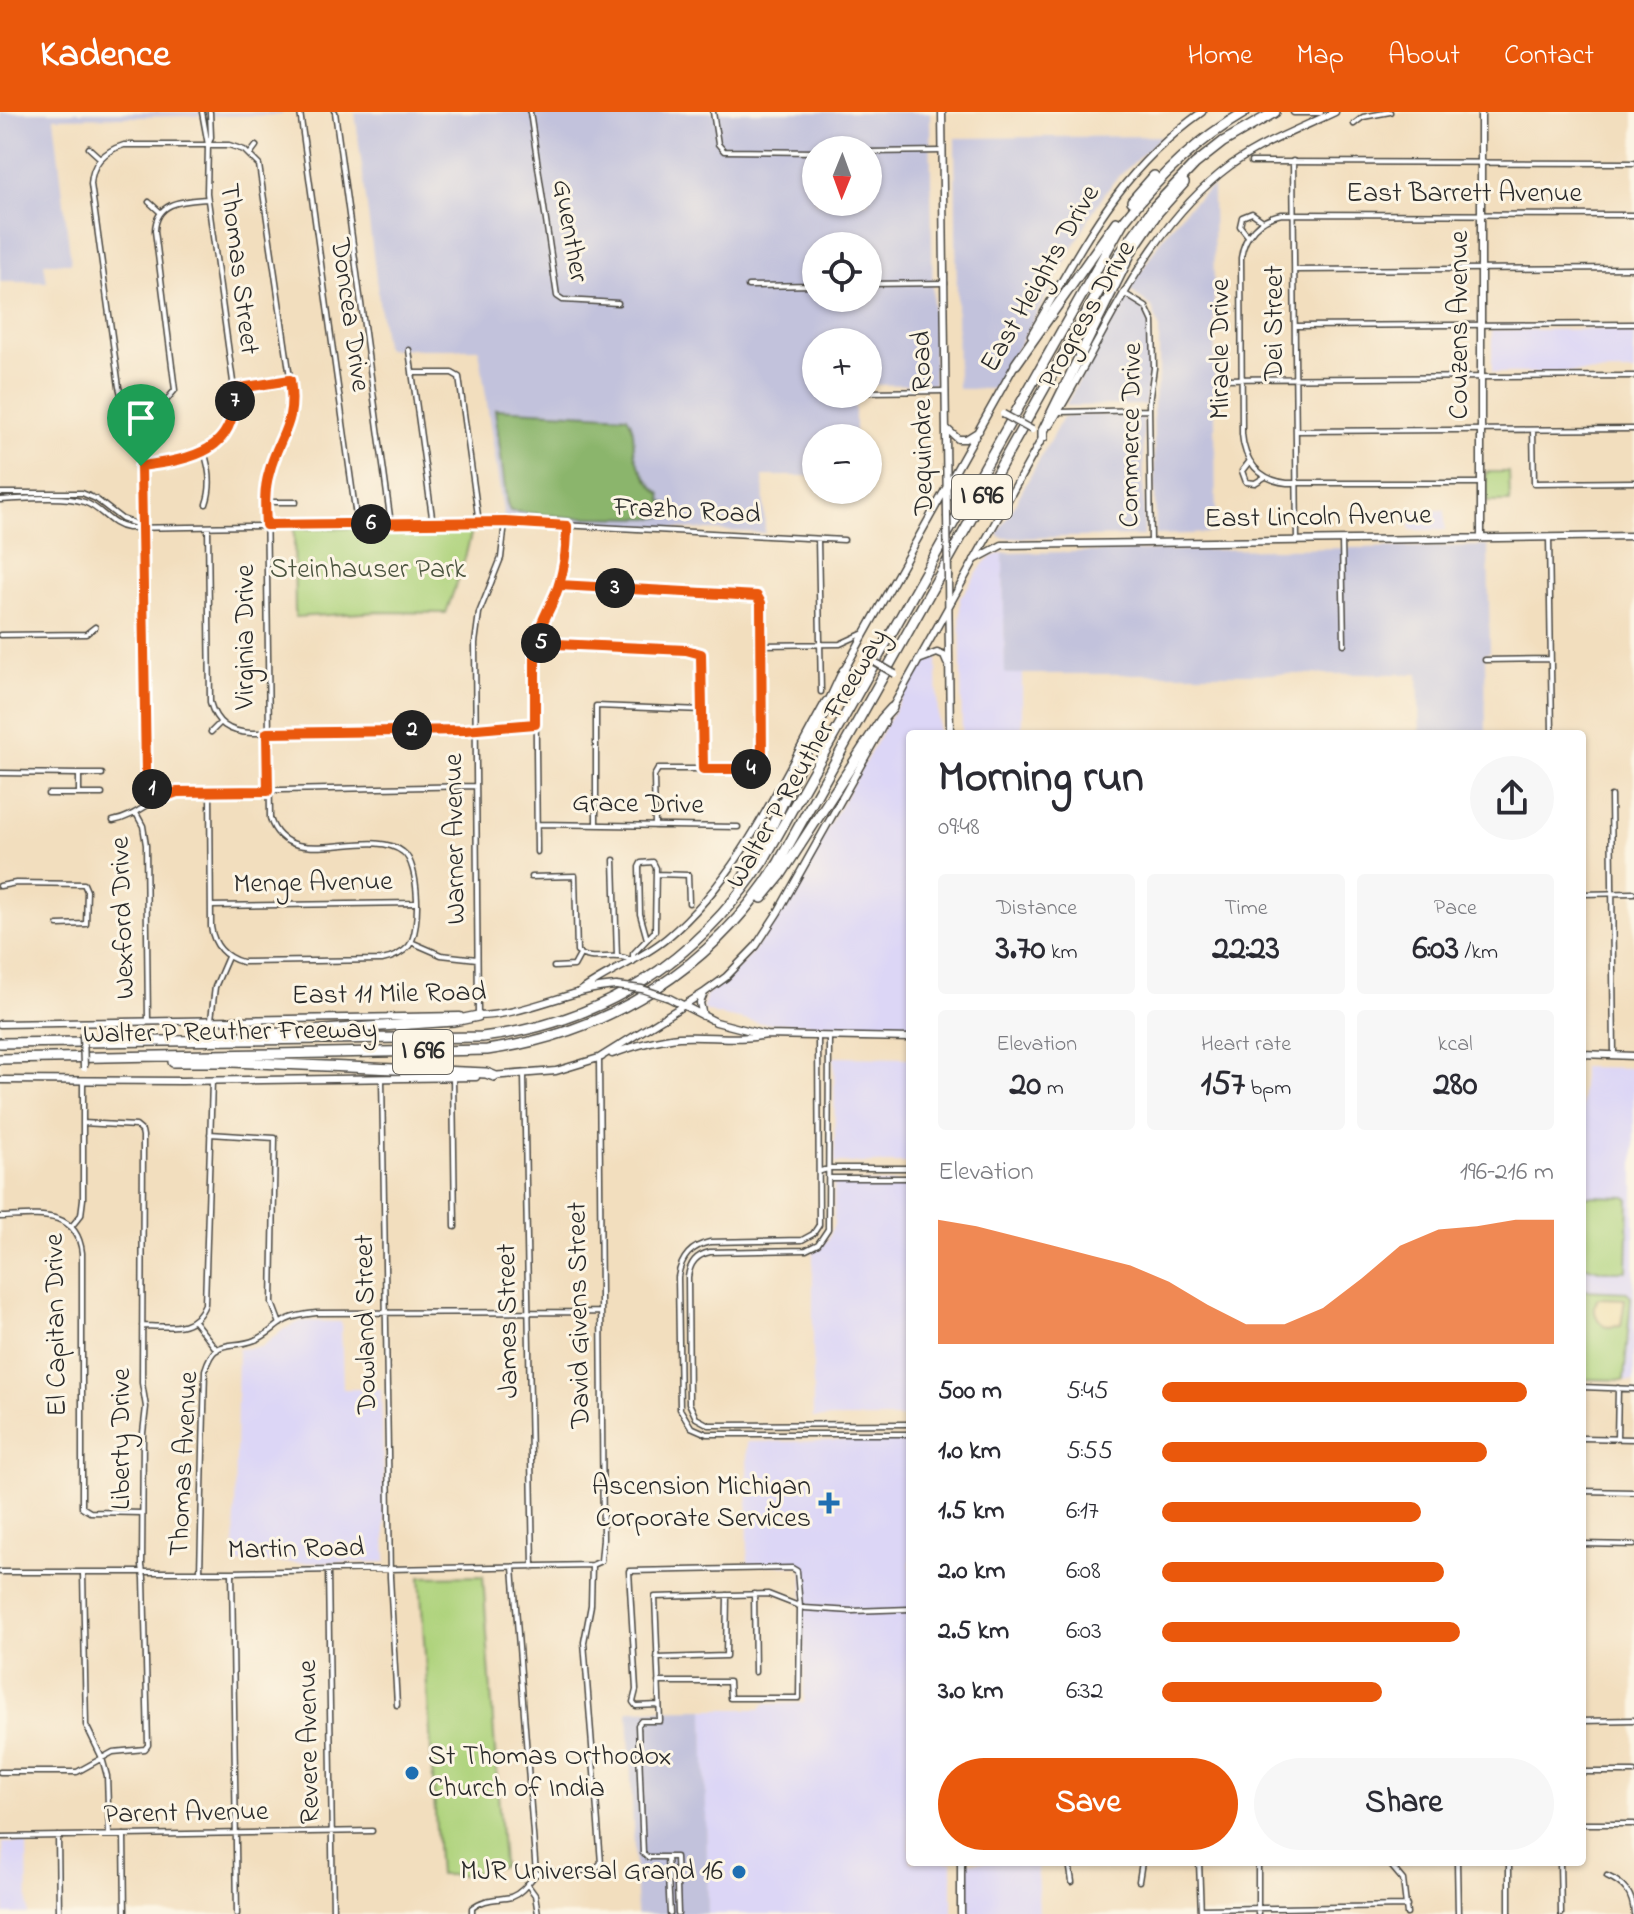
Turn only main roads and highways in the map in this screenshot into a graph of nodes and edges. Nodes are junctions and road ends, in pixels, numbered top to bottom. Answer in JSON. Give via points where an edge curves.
{"nodes":[{"id":1,"x":942,"y":112,"type":"edge"},
{"id":2,"x":1202,"y":112,"type":"edge"},
{"id":3,"x":1245,"y":112,"type":"edge"},
{"id":4,"x":1275,"y":112,"type":"edge"},
{"id":5,"x":1297,"y":112,"type":"edge"},
{"id":6,"x":1320,"y":112,"type":"edge"},
{"id":7,"x":1335,"y":112,"type":"edge"},
{"id":8,"x":1481,"y":112,"type":"edge"},
{"id":9,"x":1199,"y":143,"type":"junction"},
{"id":10,"x":1195,"y":164,"type":"junction"},
{"id":11,"x":1016,"y":364,"type":"junction"},
{"id":12,"x":992,"y":408,"type":"junction"},
{"id":13,"x":946,"y":428,"type":"junction"},
{"id":14,"x":980,"y":431,"type":"junction"},
{"id":15,"x":1043,"y":437,"type":"junction"},
{"id":16,"x":1035,"y":450,"type":"junction"},
{"id":17,"x":947,"y":490,"type":"junction"},
{"id":18,"x":991,"y":529,"type":"junction"},
{"id":19,"x":1634,"y":536,"type":"edge"},
{"id":20,"x":1481,"y":537,"type":"junction"},
{"id":21,"x":1002,"y":545,"type":"junction"},
{"id":22,"x":974,"y":560,"type":"junction"},
{"id":23,"x":948,"y":606,"type":"junction"},
{"id":24,"x":855,"y":651,"type":"junction"},
{"id":25,"x":917,"y":662,"type":"junction"},
{"id":26,"x":949,"y":670,"type":"junction"},
{"id":27,"x":844,"y":671,"type":"junction"},
{"id":28,"x":906,"y":680,"type":"junction"},
{"id":29,"x":892,"y":708,"type":"junction"},
{"id":30,"x":950,"y":730,"type":"edge"},
{"id":31,"x":736,"y":922,"type":"junction"},
{"id":32,"x":706,"y":932,"type":"junction"},
{"id":33,"x":705,"y":992,"type":"junction"},
{"id":34,"x":578,"y":993,"type":"junction"},
{"id":35,"x":669,"y":998,"type":"junction"},
{"id":36,"x":684,"y":1006,"type":"junction"},
{"id":37,"x":670,"y":1015,"type":"junction"},
{"id":38,"x":478,"y":1016,"type":"junction"},
{"id":39,"x":703,"y":1016,"type":"junction"},
{"id":40,"x":75,"y":1023,"type":"junction"},
{"id":41,"x":0,"y":1024,"type":"edge"},
{"id":42,"x":766,"y":1035,"type":"junction"},
{"id":43,"x":906,"y":1038,"type":"edge"},
{"id":44,"x":152,"y":1042,"type":"junction"},
{"id":45,"x":0,"y":1043,"type":"edge"},
{"id":46,"x":1586,"y":1054,"type":"edge"},
{"id":47,"x":1634,"y":1056,"type":"edge"},
{"id":48,"x":94,"y":1058,"type":"junction"},
{"id":49,"x":599,"y":1058,"type":"junction"},
{"id":50,"x":0,"y":1059,"type":"edge"},
{"id":51,"x":494,"y":1076,"type":"junction"},
{"id":52,"x":0,"y":1080,"type":"edge"},
{"id":53,"x":84,"y":1080,"type":"junction"},
{"id":54,"x":961,"y":1866,"type":"edge"},
{"id":55,"x":961,"y":1914,"type":"edge"}],
"edges":[{"from":1,"to":13,"type":"main road","name":"Dequindre Road"},
{"from":2,"to":11,"type":"main road","name":"East Heights Drive","via":[[1154,151],[1104,209]]},
{"from":3,"to":9,"type":"highway","name":"Walter P Reuther Freeway","number":"I 696"},
{"from":4,"to":10,"type":"highway","name":"Walter P Reuther Freeway","number":"I 696"},
{"from":5,"to":6,"type":"main road"},
{"from":7,"to":15,"type":"main road","name":"Progress Drive","via":[[1262,145],[1212,181],[1164,230]]},
{"from":8,"to":20,"type":"main road","name":"Couzens Avenue"},
{"from":9,"to":11,"type":"highway","via":[[1170,161],[1134,198]]},
{"from":9,"to":32,"type":"highway","name":"Walter P Reuther Freeway","number":"I 696","via":[[1135,206],[1109,244],[763,861]]},
{"from":10,"to":15,"type":"highway","via":[[1132,250]]},
{"from":10,"to":31,"type":"highway","name":"Walter P Reuther Freeway","number":"I 696","via":[[1119,255],[786,849]]},
{"from":11,"to":12,"type":"main road","name":"East Heights Drive"},
{"from":12,"to":14,"type":"main road","name":"East Heights Drive"},
{"from":12,"to":16,"type":"main road","bridge":true,"via":[[1032,430]]},
{"from":13,"to":14,"type":"main road","via":[[958,439]]},
{"from":13,"to":17,"type":"main road","name":"Dequindre Road"},
{"from":14,"to":17,"type":"main road","name":"East Heights Drive"},
{"from":15,"to":16,"type":"main road","name":"Progress Drive"},
{"from":16,"to":18,"type":"main road","name":"Progress Drive"},
{"from":17,"to":23,"type":"main road","name":"Dequindre Road","bridge":true},
{"from":17,"to":24,"type":"main road","name":"East Heights Drive"},
{"from":18,"to":21,"type":"main road"},
{"from":18,"to":22,"type":"main road","name":"Progress Drive"},
{"from":19,"to":20,"type":"main road","name":"East Lincoln Avenue"},
{"from":20,"to":21,"type":"main road","name":"East Lincoln Avenue"},
{"from":21,"to":22,"type":"main road","name":"East Lincoln Avenue"},
{"from":22,"to":23,"type":"main road","name":"Progress Drive"},
{"from":23,"to":25,"type":"main road","name":"Progress Drive"},
{"from":23,"to":26,"type":"main road","name":"Dequindre Road"},
{"from":24,"to":27,"type":"main road","name":"East Heights Drive"},
{"from":24,"to":28,"type":"main road","bridge":true},
{"from":25,"to":26,"type":"main road","via":[[938,653]]},
{"from":25,"to":28,"type":"main road","name":"Progress Drive"},
{"from":26,"to":30,"type":"main road","name":"Dequindre Road"},
{"from":27,"to":32,"type":"highway","via":[[765,841]]},
{"from":27,"to":34,"type":"main road","name":"East Heights Drive","via":[[726,875],[678,929]]},
{"from":28,"to":29,"type":"main road","name":"Progress Drive"},
{"from":29,"to":31,"type":"highway","via":[[780,876]]},
{"from":29,"to":33,"type":"main road","name":"Progress Drive","via":[[768,930]]},
{"from":31,"to":48,"type":"highway","name":"Walter P Reuther Freeway","number":"I 696","via":[[683,971],[637,1001],[581,1028],[522,1044],[468,1051]]},
{"from":32,"to":44,"type":"highway","name":"Walter P Reuther Freeway","number":"I 696","via":[[631,990],[571,1017],[511,1033],[450,1039]]},
{"from":33,"to":36,"type":"main road","name":"Progress Drive"},
{"from":33,"to":39,"type":"main road","via":[[700,1003]]},
{"from":34,"to":35,"type":"main road","name":"East 11 Mile Road","bridge":true,"via":[[616,986]]},
{"from":34,"to":38,"type":"main road","name":"East 11 Mile Road"},
{"from":35,"to":36,"type":"main road","name":"East 11 Mile Road"},
{"from":35,"to":37,"type":"main road"},
{"from":36,"to":37,"type":"main road","name":"Progress Drive"},
{"from":36,"to":39,"type":"main road","name":"East 11 Mile Road"},
{"from":37,"to":49,"type":"main road","name":"Progress Drive"},
{"from":38,"to":40,"type":"main road","name":"East 11 Mile Road"},
{"from":38,"to":44,"type":"highway"},
{"from":39,"to":42,"type":"main road","name":"East 11 Mile Road"},
{"from":40,"to":41,"type":"main road","name":"East 11 Mile Road"},
{"from":40,"to":53,"type":"main road","name":"El Capitan Drive","bridge":true,"via":[[83,1033]]},
{"from":42,"to":43,"type":"main road","name":"East 11 Mile Road"},
{"from":42,"to":49,"type":"main road","name":"East 11 Mile Road","via":[[680,1037]]},
{"from":44,"to":45,"type":"highway","name":"Walter P Reuther Freeway","number":"I 696"},
{"from":46,"to":47,"type":"main road"},
{"from":48,"to":50,"type":"highway","name":"Walter P Reuther Freeway","number":"I 696"},
{"from":48,"to":51,"type":"highway"},
{"from":49,"to":51,"type":"main road","name":"East 11 Mile Road","via":[[556,1071]]},
{"from":51,"to":53,"type":"main road","name":"East 11 Mile Road"},
{"from":52,"to":53,"type":"main road","name":"East 11 Mile Road"},
{"from":54,"to":55,"type":"main road"}]}
